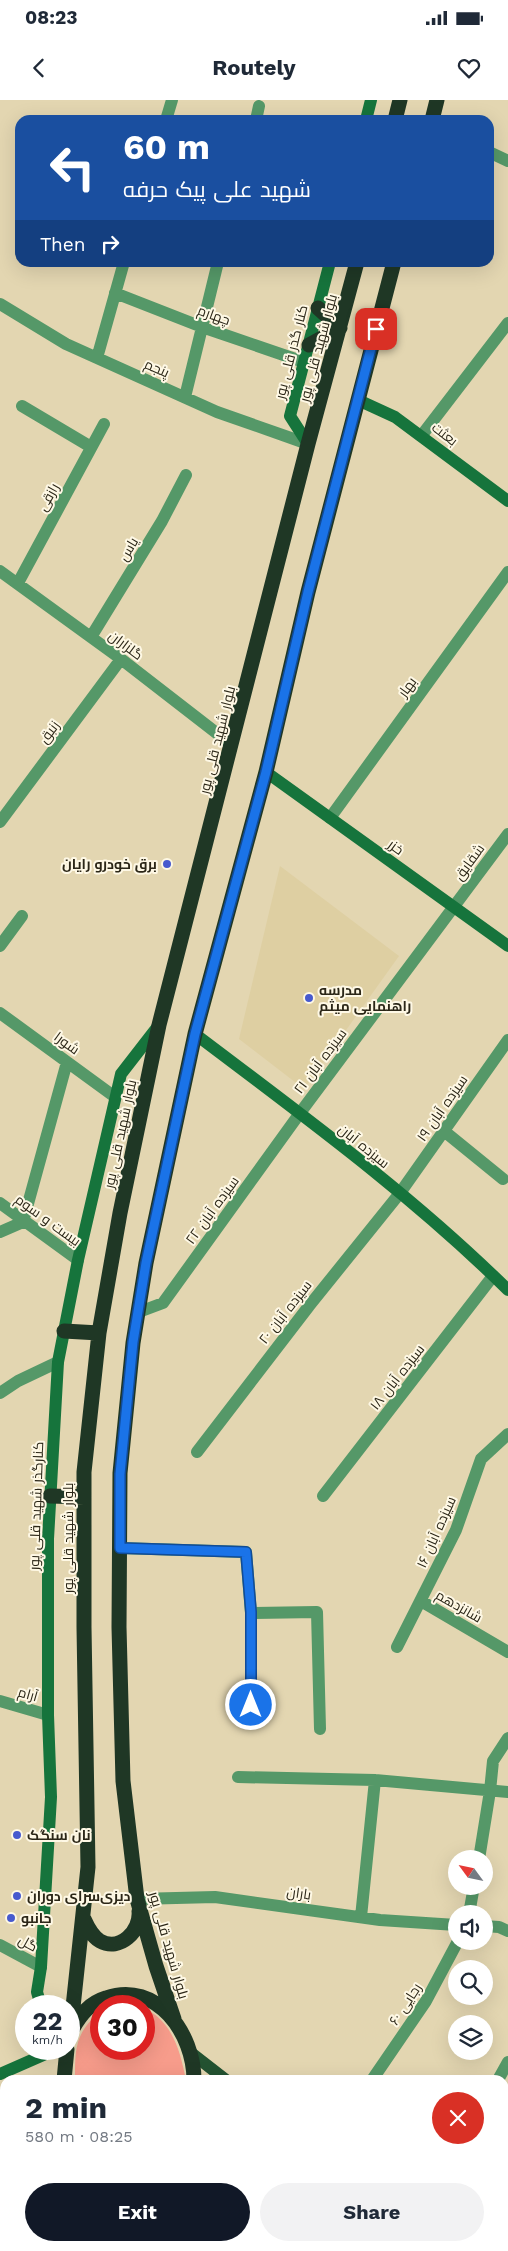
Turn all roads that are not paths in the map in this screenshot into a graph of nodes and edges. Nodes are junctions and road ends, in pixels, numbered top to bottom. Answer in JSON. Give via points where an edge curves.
{"nodes":[{"id":1,"x":172,"y":100,"type":"edge"},
{"id":2,"x":371,"y":100,"type":"edge"},
{"id":3,"x":400,"y":100,"type":"edge"},
{"id":4,"x":437,"y":100,"type":"edge"},
{"id":5,"x":259,"y":106,"type":"dead end"},
{"id":6,"x":168,"y":115,"type":"edge"},
{"id":7,"x":257,"y":115,"type":"edge"},
{"id":8,"x":367,"y":115,"type":"edge"},
{"id":9,"x":396,"y":115,"type":"edge"},
{"id":10,"x":433,"y":115,"type":"edge"},
{"id":11,"x":494,"y":154,"type":"edge"},
{"id":12,"x":508,"y":161,"type":"edge"},
{"id":13,"x":123,"y":267,"type":"edge"},
{"id":14,"x":217,"y":267,"type":"edge"},
{"id":15,"x":329,"y":267,"type":"edge"},
{"id":16,"x":356,"y":267,"type":"edge"},
{"id":17,"x":393,"y":267,"type":"edge"},
{"id":18,"x":115,"y":293,"type":"junction"},
{"id":19,"x":0,"y":304,"type":"edge"},
{"id":20,"x":318,"y":308,"type":"junction"},
{"id":21,"x":508,"y":323,"type":"edge"},
{"id":22,"x":202,"y":327,"type":"junction"},
{"id":23,"x":340,"y":328,"type":"junction"},
{"id":24,"x":308,"y":345,"type":"junction"},
{"id":25,"x":97,"y":358,"type":"junction"},
{"id":26,"x":304,"y":362,"type":"junction"},
{"id":27,"x":185,"y":397,"type":"junction"},
{"id":28,"x":358,"y":400,"type":"junction"},
{"id":29,"x":22,"y":406,"type":"dead end"},
{"id":30,"x":104,"y":424,"type":"dead end"},
{"id":31,"x":422,"y":435,"type":"junction"},
{"id":32,"x":308,"y":444,"type":"junction"},
{"id":33,"x":92,"y":447,"type":"junction"},
{"id":34,"x":186,"y":475,"type":"dead end"},
{"id":35,"x":508,"y":501,"type":"edge"},
{"id":36,"x":0,"y":571,"type":"edge"},
{"id":37,"x":508,"y":572,"type":"edge"},
{"id":38,"x":18,"y":583,"type":"junction"},
{"id":39,"x":91,"y":637,"type":"junction"},
{"id":40,"x":121,"y":660,"type":"junction"},
{"id":41,"x":232,"y":745,"type":"junction"},
{"id":42,"x":266,"y":772,"type":"junction"},
{"id":43,"x":330,"y":818,"type":"junction"},
{"id":44,"x":0,"y":822,"type":"edge"},
{"id":45,"x":508,"y":834,"type":"edge"},
{"id":46,"x":455,"y":908,"type":"junction"},
{"id":47,"x":22,"y":916,"type":"dead end"},
{"id":48,"x":0,"y":946,"type":"edge"},
{"id":49,"x":508,"y":946,"type":"edge"},
{"id":50,"x":0,"y":1013,"type":"edge"},
{"id":51,"x":159,"y":1026,"type":"junction"},
{"id":52,"x":195,"y":1034,"type":"junction"},
{"id":53,"x":508,"y":1040,"type":"edge"},
{"id":54,"x":67,"y":1062,"type":"junction"},
{"id":55,"x":115,"y":1097,"type":"junction"},
{"id":56,"x":300,"y":1113,"type":"junction"},
{"id":57,"x":444,"y":1131,"type":"junction"},
{"id":58,"x":503,"y":1179,"type":"dead end"},
{"id":59,"x":400,"y":1193,"type":"junction"},
{"id":60,"x":0,"y":1204,"type":"edge"},
{"id":61,"x":23,"y":1222,"type":"junction"},
{"id":62,"x":0,"y":1232,"type":"edge"},
{"id":63,"x":78,"y":1260,"type":"junction"},
{"id":64,"x":493,"y":1276,"type":"junction"},
{"id":65,"x":508,"y":1290,"type":"edge"},
{"id":66,"x":139,"y":1312,"type":"junction"},
{"id":67,"x":64,"y":1331,"type":"junction"},
{"id":68,"x":99,"y":1333,"type":"junction"},
{"id":69,"x":58,"y":1362,"type":"junction"},
{"id":70,"x":0,"y":1393,"type":"edge"},
{"id":71,"x":508,"y":1434,"type":"edge"},
{"id":72,"x":197,"y":1452,"type":"dead end"},
{"id":73,"x":50,"y":1496,"type":"junction"},
{"id":74,"x":84,"y":1496,"type":"junction"},
{"id":75,"x":323,"y":1496,"type":"dead end"},
{"id":76,"x":120,"y":1548,"type":"junction"},
{"id":77,"x":421,"y":1601,"type":"junction"},
{"id":78,"x":251,"y":1612,"type":"junction"},
{"id":79,"x":396,"y":1647,"type":"dead end"},
{"id":80,"x":508,"y":1652,"type":"edge"},
{"id":81,"x":0,"y":1701,"type":"edge"},
{"id":82,"x":251,"y":1705,"type":"dead end"},
{"id":83,"x":48,"y":1715,"type":"junction"},
{"id":84,"x":320,"y":1729,"type":"dead end"},
{"id":85,"x":508,"y":1738,"type":"edge"},
{"id":86,"x":238,"y":1777,"type":"dead end"},
{"id":87,"x":375,"y":1780,"type":"junction"},
{"id":88,"x":490,"y":1792,"type":"junction"},
{"id":89,"x":508,"y":1792,"type":"edge"},
{"id":90,"x":480,"y":1850,"type":"edge"},
{"id":91,"x":138,"y":1901,"type":"junction"},
{"id":92,"x":361,"y":1918,"type":"junction"},
{"id":93,"x":84,"y":1919,"type":"junction"},
{"id":94,"x":448,"y":1924,"type":"edge"},
{"id":95,"x":493,"y":1927,"type":"edge"},
{"id":96,"x":508,"y":1931,"type":"edge"},
{"id":97,"x":0,"y":1945,"type":"edge"},
{"id":98,"x":453,"y":1950,"type":"edge"},
{"id":99,"x":41,"y":1967,"type":"junction"},
{"id":100,"x":39,"y":1995,"type":"edge"},
{"id":101,"x":74,"y":1995,"type":"edge"},
{"id":102,"x":80,"y":2015,"type":"edge"},
{"id":103,"x":174,"y":2019,"type":"junction"},
{"id":104,"x":190,"y":2052,"type":"junction"},
{"id":105,"x":32,"y":2060,"type":"edge"},
{"id":106,"x":66,"y":2060,"type":"edge"},
{"id":107,"x":508,"y":2062,"type":"edge"},
{"id":108,"x":0,"y":2074,"type":"edge"},
{"id":109,"x":65,"y":2075,"type":"edge"},
{"id":110,"x":194,"y":2075,"type":"edge"},
{"id":111,"x":220,"y":2075,"type":"edge"},
{"id":112,"x":375,"y":2075,"type":"edge"},
{"id":113,"x":501,"y":2075,"type":"edge"}],
"edges":[{"from":1,"to":6,"type":"street"},
{"from":2,"to":8,"type":"street"},
{"from":3,"to":9,"type":"highway"},
{"from":4,"to":10,"type":"highway"},
{"from":5,"to":7,"type":"street"},
{"from":11,"to":12,"type":"street"},
{"from":13,"to":18,"type":"street"},
{"from":14,"to":22,"type":"street"},
{"from":15,"to":20,"type":"street","name":"کنار گذر قلی پور"},
{"from":16,"to":23,"type":"highway","name":"بلوار شهید قلی پور"},
{"from":17,"to":28,"type":"highway","name":"بلوار شهید قلی پور"},
{"from":18,"to":22,"type":"street","name":"چهارم"},
{"from":18,"to":25,"type":"street"},
{"from":19,"to":25,"type":"street","name":"پنجم","via":[[66,344]]},
{"from":20,"to":23,"type":"highway"},
{"from":20,"to":24,"type":"street","name":"کنار گذر قلی پور"},
{"from":21,"to":31,"type":"street"},
{"from":22,"to":26,"type":"street","name":"چهارم"},
{"from":22,"to":27,"type":"street"},
{"from":23,"to":24,"type":"highway"},
{"from":23,"to":32,"type":"highway","name":"بلوار شهید قلی پور"},
{"from":24,"to":26,"type":"street","name":"کنار گذر قلی پور"},
{"from":25,"to":27,"type":"street","name":"پنجم"},
{"from":26,"to":32,"type":"street","name":"کنار گذر قلی پور","via":[[290,416]]},
{"from":27,"to":32,"type":"street","name":"پنجم","via":[[217,412]]},
{"from":28,"to":31,"type":"street","name":"بعثت","via":[[395,417]]},
{"from":28,"to":42,"type":"highway","name":"بلوار شهید قلی پور"},
{"from":29,"to":33,"type":"street"},
{"from":30,"to":33,"type":"street","name":"رازقی"},
{"from":31,"to":35,"type":"street","name":"بعثت"},
{"from":32,"to":41,"type":"highway","name":"بلوار شهید قلی پور"},
{"from":33,"to":38,"type":"street","name":"رازقی"},
{"from":34,"to":39,"type":"street","name":"یاس","via":[[162,521]]},
{"from":36,"to":38,"type":"street","name":"گلزاران"},
{"from":37,"to":43,"type":"street","name":"بهار"},
{"from":38,"to":39,"type":"street","name":"گلزاران"},
{"from":39,"to":40,"type":"street","name":"گلزاران"},
{"from":40,"to":41,"type":"street","name":"گلزاران"},
{"from":40,"to":44,"type":"street","name":"زنبق"},
{"from":41,"to":51,"type":"highway","name":"بلوار شهید قلی پور"},
{"from":42,"to":43,"type":"street","name":"خزر"},
{"from":42,"to":52,"type":"highway","name":"بلوار شهید قلی پور"},
{"from":43,"to":46,"type":"street","name":"خزر"},
{"from":45,"to":46,"type":"street","name":"شقایق"},
{"from":46,"to":49,"type":"street","name":"خزر"},
{"from":46,"to":56,"type":"street","name":"سیزده آبان ۲۱"},
{"from":47,"to":48,"type":"street"},
{"from":50,"to":54,"type":"street","name":"شورا"},
{"from":51,"to":55,"type":"street","name":"کنارگذر شهید قلی پور","via":[[121,1074]]},
{"from":51,"to":68,"type":"highway","name":"بلوار شهید قلی پور"},
{"from":52,"to":56,"type":"street","name":"سیزده آبان"},
{"from":52,"to":66,"type":"highway","name":"بلوار شهید قلی پور","via":[[146,1263]]},
{"from":53,"to":57,"type":"street","name":"سیزده آبان ۱۹"},
{"from":54,"to":55,"type":"street","name":"شورا"},
{"from":54,"to":61,"type":"street"},
{"from":55,"to":63,"type":"street","name":"کنارگذر شهید قلی پور"},
{"from":56,"to":59,"type":"street","name":"سیزده آبان"},
{"from":56,"to":66,"type":"street","name":"سیزده آبان ۲۲","via":[[163,1303]]},
{"from":57,"to":58,"type":"street"},
{"from":57,"to":59,"type":"street","name":"سیزده آبان ۱۹"},
{"from":59,"to":64,"type":"street","name":"سیزده آبان"},
{"from":59,"to":72,"type":"street","name":"سیزده آبان ۲۰","via":[[308,1306]]},
{"from":60,"to":61,"type":"street","name":"بیست و سوم"},
{"from":61,"to":62,"type":"street"},
{"from":61,"to":63,"type":"street","name":"بیست و سوم"},
{"from":63,"to":67,"type":"street","name":"کنارگذر شهید قلی پور"},
{"from":64,"to":65,"type":"street","name":"سیزده آبان"},
{"from":64,"to":75,"type":"street","name":"سیزده آبان ۱۸"},
{"from":66,"to":76,"type":"highway","name":"بلوار شهید قلی پور","via":[[120,1474]]},
{"from":67,"to":68,"type":"highway"},
{"from":67,"to":69,"type":"street","name":"کنارگذر شهید قلی پور"},
{"from":68,"to":74,"type":"highway","name":"بلوار شهید قلی پور"},
{"from":69,"to":70,"type":"street"},
{"from":69,"to":73,"type":"street","name":"کنارگذر شهید قلی پور"},
{"from":71,"to":77,"type":"street","name":"سیزده آبان ۱۶","via":[[481,1460],[456,1530]]},
{"from":73,"to":74,"type":"highway"},
{"from":73,"to":83,"type":"street","name":"کنارگذر شهید قلی پور"},
{"from":74,"to":93,"type":"highway","name":"بلوار شهید قلی پور","via":[[88,1867]]},
{"from":76,"to":78,"type":"street","via":[[246,1552]]},
{"from":76,"to":91,"type":"highway","name":"بلوار شهید قلی پور","via":[[123,1781]]},
{"from":77,"to":79,"type":"street","name":"سیزده آبان ۱۶"},
{"from":77,"to":80,"type":"street","name":"شانزدهم"},
{"from":78,"to":82,"type":"street"},
{"from":78,"to":84,"type":"street","via":[[317,1612]]},
{"from":81,"to":83,"type":"street","name":"آرام"},
{"from":83,"to":99,"type":"street","name":"کنارگذر شهید قلی پور","via":[[51,1797]]},
{"from":85,"to":88,"type":"street","via":[[493,1761]]},
{"from":86,"to":87,"type":"street"},
{"from":87,"to":88,"type":"street"},
{"from":87,"to":92,"type":"street"},
{"from":88,"to":89,"type":"street"},
{"from":88,"to":90,"type":"street"},
{"from":91,"to":92,"type":"street","name":"باران","via":[[215,1897]]},
{"from":91,"to":93,"type":"highway","via":[[140,1919],[135,1931],[112,1945],[91,1934]]},
{"from":91,"to":103,"type":"highway","name":"بلوار شهید قلی پور"},
{"from":92,"to":94,"type":"street","name":"باران"},
{"from":93,"to":101,"type":"highway","name":"بلوار شهید قلی پور"},
{"from":95,"to":96,"type":"street"},
{"from":97,"to":99,"type":"street","name":"گل"},
{"from":98,"to":112,"type":"street","name":"رجایی ۶۰","via":[[426,2001]]},
{"from":99,"to":100,"type":"street","name":"کنارگذر شهید قلی پور"},
{"from":102,"to":103,"type":"highway","via":[[96,2001],[117,1994],[139,1995],[159,2004]]},
{"from":103,"to":104,"type":"highway"},
{"from":104,"to":110,"type":"highway"},
{"from":104,"to":111,"type":"main road"},
{"from":105,"to":108,"type":"street"},
{"from":106,"to":109,"type":"highway","name":"بلوار شهید قلی پور"},
{"from":107,"to":113,"type":"street"}]}
